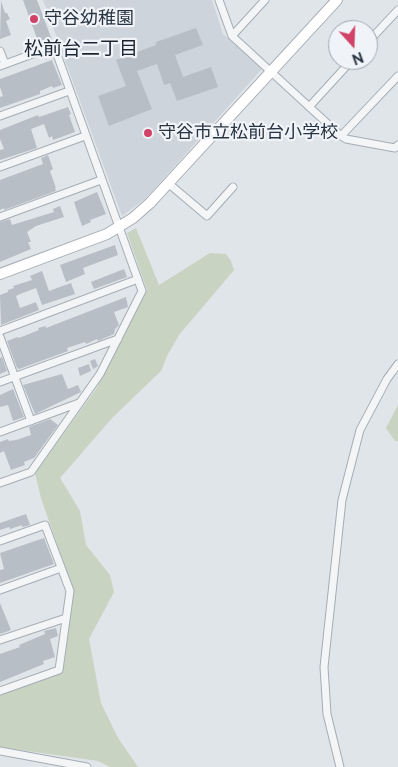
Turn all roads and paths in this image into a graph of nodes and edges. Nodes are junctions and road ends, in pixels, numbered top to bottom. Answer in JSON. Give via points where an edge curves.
{"nodes":[{"id":1,"x":219,"y":0,"type":"edge"},
{"id":2,"x":265,"y":0,"type":"edge"},
{"id":3,"x":337,"y":0,"type":"edge"},
{"id":4,"x":398,"y":10,"type":"edge"},
{"id":5,"x":378,"y":31,"type":"edge"},
{"id":6,"x":232,"y":36,"type":"junction"},
{"id":7,"x":0,"y":51,"type":"edge"},
{"id":8,"x":2,"y":65,"type":"edge"},
{"id":9,"x":343,"y":70,"type":"edge"},
{"id":10,"x":271,"y":72,"type":"junction"},
{"id":11,"x":398,"y":76,"type":"edge"},
{"id":12,"x":70,"y":91,"type":"junction"},
{"id":13,"x":309,"y":107,"type":"junction"},
{"id":14,"x":0,"y":116,"type":"edge"},
{"id":15,"x":85,"y":136,"type":"junction"},
{"id":16,"x":341,"y":136,"type":"junction"},
{"id":17,"x":398,"y":145,"type":"edge"},
{"id":18,"x":0,"y":166,"type":"edge"},
{"id":19,"x":101,"y":180,"type":"junction"},
{"id":20,"x":168,"y":183,"type":"junction"},
{"id":21,"x":233,"y":187,"type":"dead end"},
{"id":22,"x":0,"y":217,"type":"edge"},
{"id":23,"x":119,"y":228,"type":"junction"},
{"id":24,"x":0,"y":274,"type":"edge"},
{"id":25,"x":138,"y":279,"type":"junction"},
{"id":26,"x":0,"y":331,"type":"edge"},
{"id":27,"x":0,"y":337,"type":"edge"},
{"id":28,"x":118,"y":339,"type":"junction"},
{"id":29,"x":398,"y":364,"type":"edge"},
{"id":30,"x":15,"y":377,"type":"junction"},
{"id":31,"x":0,"y":382,"type":"edge"},
{"id":32,"x":80,"y":403,"type":"junction"},
{"id":33,"x":31,"y":421,"type":"junction"},
{"id":34,"x":0,"y":432,"type":"edge"},
{"id":35,"x":0,"y":484,"type":"edge"},
{"id":36,"x":0,"y":541,"type":"edge"},
{"id":37,"x":62,"y":568,"type":"junction"},
{"id":38,"x":0,"y":590,"type":"edge"},
{"id":39,"x":66,"y":618,"type":"junction"},
{"id":40,"x":0,"y":640,"type":"edge"},
{"id":41,"x":0,"y":691,"type":"edge"},
{"id":42,"x":0,"y":751,"type":"edge"},
{"id":43,"x":87,"y":767,"type":"edge"},
{"id":44,"x":340,"y":767,"type":"edge"}],
"edges":[{"from":1,"to":6,"type":"street"},
{"from":2,"to":6,"type":"street"},
{"from":3,"to":10,"type":"street"},
{"from":4,"to":5,"type":"street"},
{"from":6,"to":10,"type":"street"},
{"from":7,"to":8,"type":"street"},
{"from":8,"to":12,"type":"street","via":[[54,46]]},
{"from":9,"to":13,"type":"street"},
{"from":10,"to":13,"type":"street"},
{"from":10,"to":20,"type":"street"},
{"from":11,"to":16,"type":"street"},
{"from":12,"to":14,"type":"street"},
{"from":12,"to":15,"type":"street"},
{"from":13,"to":16,"type":"street"},
{"from":15,"to":18,"type":"street"},
{"from":15,"to":19,"type":"street"},
{"from":16,"to":17,"type":"street","via":[[395,148]]},
{"from":19,"to":22,"type":"street"},
{"from":19,"to":23,"type":"street"},
{"from":20,"to":21,"type":"street","via":[[207,216]]},
{"from":20,"to":23,"type":"street","via":[[150,203]]},
{"from":23,"to":24,"type":"street"},
{"from":23,"to":25,"type":"street"},
{"from":25,"to":26,"type":"street"},
{"from":25,"to":28,"type":"street","via":[[142,291]]},
{"from":27,"to":30,"type":"street"},
{"from":28,"to":30,"type":"street"},
{"from":28,"to":32,"type":"street"},
{"from":29,"to":44,"type":"street","via":[[360,430],[342,500],[324,667],[327,714]]},
{"from":30,"to":31,"type":"street"},
{"from":30,"to":33,"type":"street"},
{"from":32,"to":33,"type":"street"},
{"from":32,"to":35,"type":"street","via":[[31,472]]},
{"from":33,"to":34,"type":"street"},
{"from":36,"to":37,"type":"street","via":[[45,525]]},
{"from":37,"to":38,"type":"street"},
{"from":37,"to":39,"type":"street","via":[[70,591]]},
{"from":39,"to":40,"type":"street"},
{"from":39,"to":41,"type":"street","via":[[59,670]]},
{"from":42,"to":43,"type":"street"}]}
